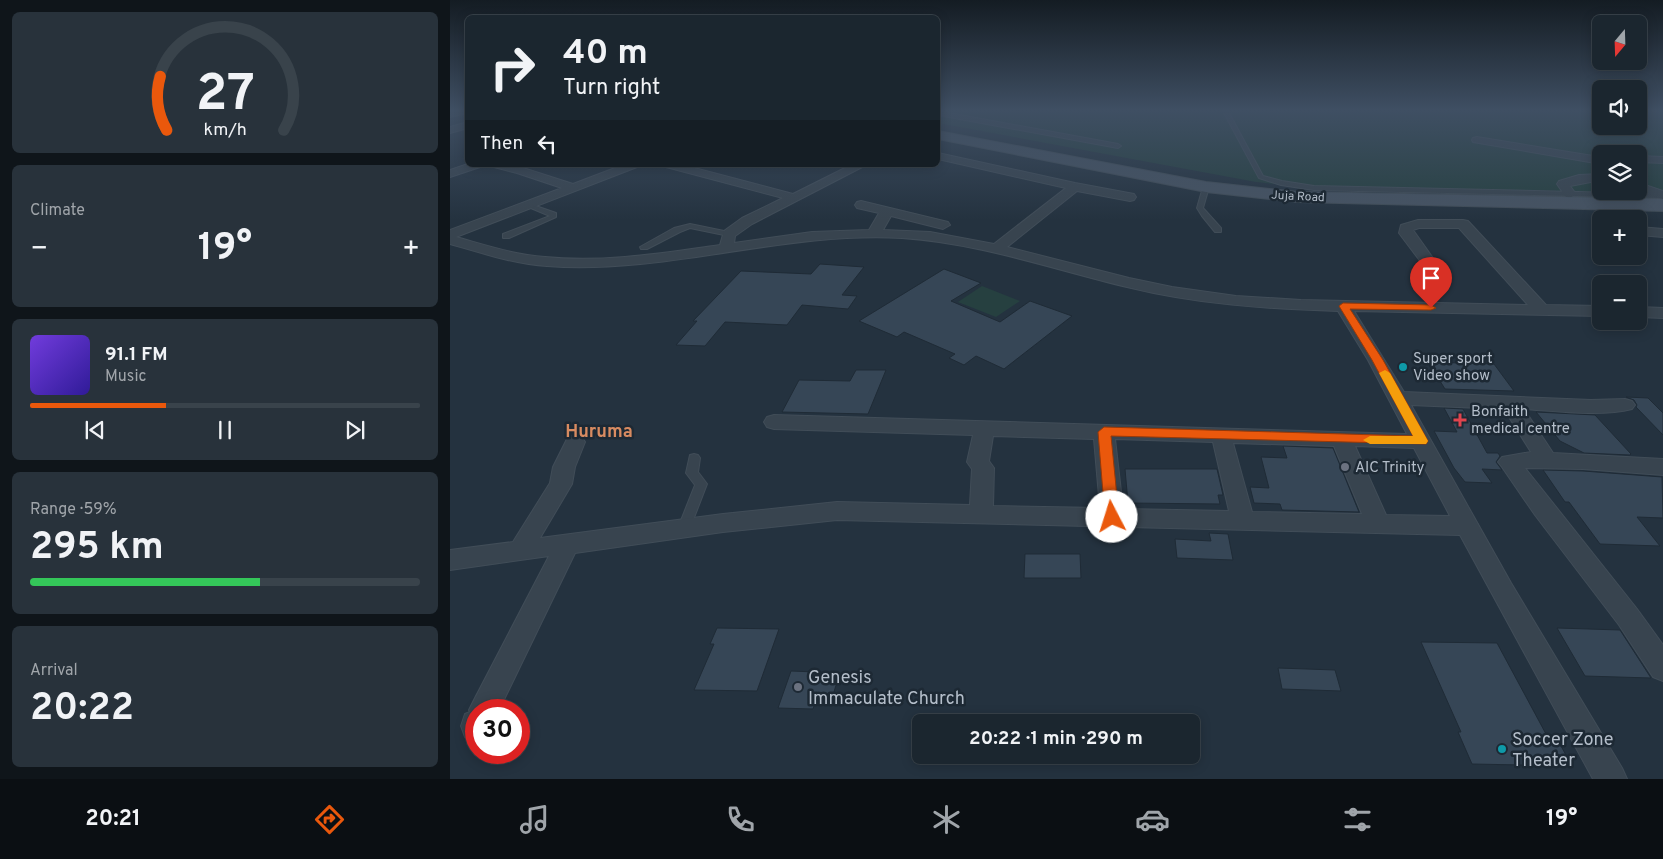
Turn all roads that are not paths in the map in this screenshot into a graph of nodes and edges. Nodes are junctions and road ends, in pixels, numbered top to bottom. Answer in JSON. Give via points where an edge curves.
{"nodes":[{"id":1,"x":1002,"y":147,"type":"edge"},
{"id":2,"x":1245,"y":147,"type":"edge"},
{"id":3,"x":1522,"y":147,"type":"edge"},
{"id":4,"x":940,"y":156,"type":"edge"},
{"id":5,"x":1592,"y":159,"type":"edge"},
{"id":6,"x":1647,"y":159,"type":"edge"},
{"id":7,"x":1663,"y":160,"type":"edge"},
{"id":8,"x":465,"y":161,"type":"edge"},
{"id":9,"x":450,"y":166,"type":"edge"},
{"id":10,"x":470,"y":167,"type":"edge"},
{"id":11,"x":507,"y":167,"type":"edge"},
{"id":12,"x":628,"y":167,"type":"edge"},
{"id":13,"x":678,"y":167,"type":"edge"},
{"id":14,"x":856,"y":167,"type":"edge"},
{"id":15,"x":450,"y":174,"type":"edge"},
{"id":16,"x":1592,"y":178,"type":"edge"},
{"id":17,"x":1075,"y":187,"type":"junction"},
{"id":18,"x":1206,"y":187,"type":"junction"},
{"id":19,"x":573,"y":188,"type":"junction"},
{"id":20,"x":1647,"y":190,"type":"edge"},
{"id":21,"x":1570,"y":194,"type":"junction"},
{"id":22,"x":1663,"y":196,"type":"edge"},
{"id":23,"x":795,"y":198,"type":"junction"},
{"id":24,"x":1130,"y":198,"type":"dead end"},
{"id":25,"x":528,"y":205,"type":"junction"},
{"id":26,"x":861,"y":205,"type":"dead end"},
{"id":27,"x":1663,"y":205,"type":"edge"},
{"id":28,"x":887,"y":212,"type":"junction"},
{"id":29,"x":943,"y":226,"type":"dead end"},
{"id":30,"x":1218,"y":230,"type":"dead end"},
{"id":31,"x":1647,"y":231,"type":"edge"},
{"id":32,"x":1663,"y":232,"type":"edge"},
{"id":33,"x":874,"y":233,"type":"junction"},
{"id":34,"x":450,"y":235,"type":"edge"},
{"id":35,"x":506,"y":236,"type":"dead end"},
{"id":36,"x":450,"y":240,"type":"edge"},
{"id":37,"x":728,"y":241,"type":"junction"},
{"id":38,"x":644,"y":247,"type":"dead end"},
{"id":39,"x":997,"y":248,"type":"junction"},
{"id":40,"x":1435,"y":271,"type":"dead end"},
{"id":41,"x":1343,"y":306,"type":"junction"},
{"id":42,"x":1541,"y":310,"type":"junction"},
{"id":43,"x":1592,"y":311,"type":"edge"},
{"id":44,"x":1647,"y":312,"type":"edge"},
{"id":45,"x":1663,"y":313,"type":"edge"},
{"id":46,"x":1398,"y":398,"type":"junction"},
{"id":47,"x":1510,"y":403,"type":"junction"},
{"id":48,"x":1625,"y":405,"type":"dead end"},
{"id":49,"x":774,"y":422,"type":"dead end"},
{"id":50,"x":984,"y":429,"type":"junction"},
{"id":51,"x":1104,"y":432,"type":"junction"},
{"id":52,"x":1220,"y":435,"type":"junction"},
{"id":53,"x":1342,"y":440,"type":"junction"},
{"id":54,"x":1422,"y":441,"type":"junction"},
{"id":55,"x":575,"y":442,"type":"dead end"},
{"id":56,"x":694,"y":458,"type":"dead end"},
{"id":57,"x":1547,"y":460,"type":"junction"},
{"id":58,"x":1663,"y":467,"type":"edge"},
{"id":59,"x":981,"y":514,"type":"junction"},
{"id":60,"x":1112,"y":517,"type":"junction"},
{"id":61,"x":1242,"y":519,"type":"junction"},
{"id":62,"x":1378,"y":524,"type":"junction"},
{"id":63,"x":1466,"y":526,"type":"junction"},
{"id":64,"x":684,"y":528,"type":"junction"},
{"id":65,"x":566,"y":545,"type":"junction"},
{"id":66,"x":520,"y":550,"type":"junction"},
{"id":67,"x":450,"y":560,"type":"edge"},
{"id":68,"x":1663,"y":668,"type":"edge"},
{"id":69,"x":489,"y":699,"type":"edge"},
{"id":70,"x":1611,"y":779,"type":"edge"}],
"edges":[{"from":1,"to":18,"type":"main road","name":"Juja Road"},
{"from":2,"to":21,"type":"lane","via":[[1261,177],[1281,183],[1331,189]]},
{"from":3,"to":5,"type":"street"},
{"from":4,"to":17,"type":"street"},
{"from":6,"to":7,"type":"street"},
{"from":8,"to":9,"type":"street"},
{"from":10,"to":15,"type":"street"},
{"from":11,"to":19,"type":"street"},
{"from":12,"to":19,"type":"street"},
{"from":13,"to":23,"type":"street"},
{"from":14,"to":23,"type":"street"},
{"from":16,"to":21,"type":"street","via":[[1563,184]]},
{"from":17,"to":24,"type":"street"},
{"from":17,"to":39,"type":"street"},
{"from":18,"to":27,"type":"main road","name":"Juja Road","via":[[1298,196]]},
{"from":18,"to":30,"type":"lane","via":[[1200,208]]},
{"from":19,"to":25,"type":"street"},
{"from":20,"to":22,"type":"street"},
{"from":21,"to":22,"type":"lane"},
{"from":23,"to":37,"type":"street","via":[[747,221]]},
{"from":25,"to":34,"type":"street"},
{"from":25,"to":35,"type":"lane","via":[[554,214],[554,217]]},
{"from":26,"to":28,"type":"street"},
{"from":28,"to":29,"type":"street"},
{"from":28,"to":33,"type":"street"},
{"from":31,"to":32,"type":"street"},
{"from":33,"to":37,"type":"street"},
{"from":33,"to":39,"type":"street"},
{"from":36,"to":37,"type":"street","via":[[528,259],[572,263],[638,258]]},
{"from":37,"to":38,"type":"lane","via":[[690,226]]},
{"from":39,"to":41,"type":"street","via":[[1194,297]]},
{"from":40,"to":42,"type":"street","via":[[1406,233],[1406,228],[1418,224],[1463,224]]},
{"from":41,"to":42,"type":"street"},
{"from":41,"to":46,"type":"street"},
{"from":42,"to":43,"type":"street"},
{"from":44,"to":45,"type":"street"},
{"from":46,"to":47,"type":"street"},
{"from":46,"to":54,"type":"street"},
{"from":47,"to":48,"type":"street"},
{"from":47,"to":57,"type":"street"},
{"from":49,"to":50,"type":"street"},
{"from":50,"to":51,"type":"street"},
{"from":50,"to":59,"type":"street","via":[[978,462],[983,468]]},
{"from":51,"to":52,"type":"street"},
{"from":51,"to":60,"type":"street"},
{"from":52,"to":53,"type":"street"},
{"from":52,"to":61,"type":"street"},
{"from":53,"to":54,"type":"street"},
{"from":53,"to":62,"type":"street"},
{"from":54,"to":63,"type":"street"},
{"from":55,"to":66,"type":"street","via":[[564,467],[561,484]]},
{"from":56,"to":64,"type":"lane","via":[[692,473],[701,484]]},
{"from":57,"to":58,"type":"street"},
{"from":57,"to":68,"type":"street","via":[[1509,462],[1628,617]]},
{"from":59,"to":60,"type":"street"},
{"from":59,"to":64,"type":"street","via":[[837,511]]},
{"from":60,"to":61,"type":"street"},
{"from":61,"to":62,"type":"street"},
{"from":62,"to":63,"type":"street"},
{"from":63,"to":70,"type":"street"},
{"from":64,"to":65,"type":"street"},
{"from":65,"to":66,"type":"street"},
{"from":65,"to":69,"type":"street"},
{"from":66,"to":67,"type":"street"}]}
